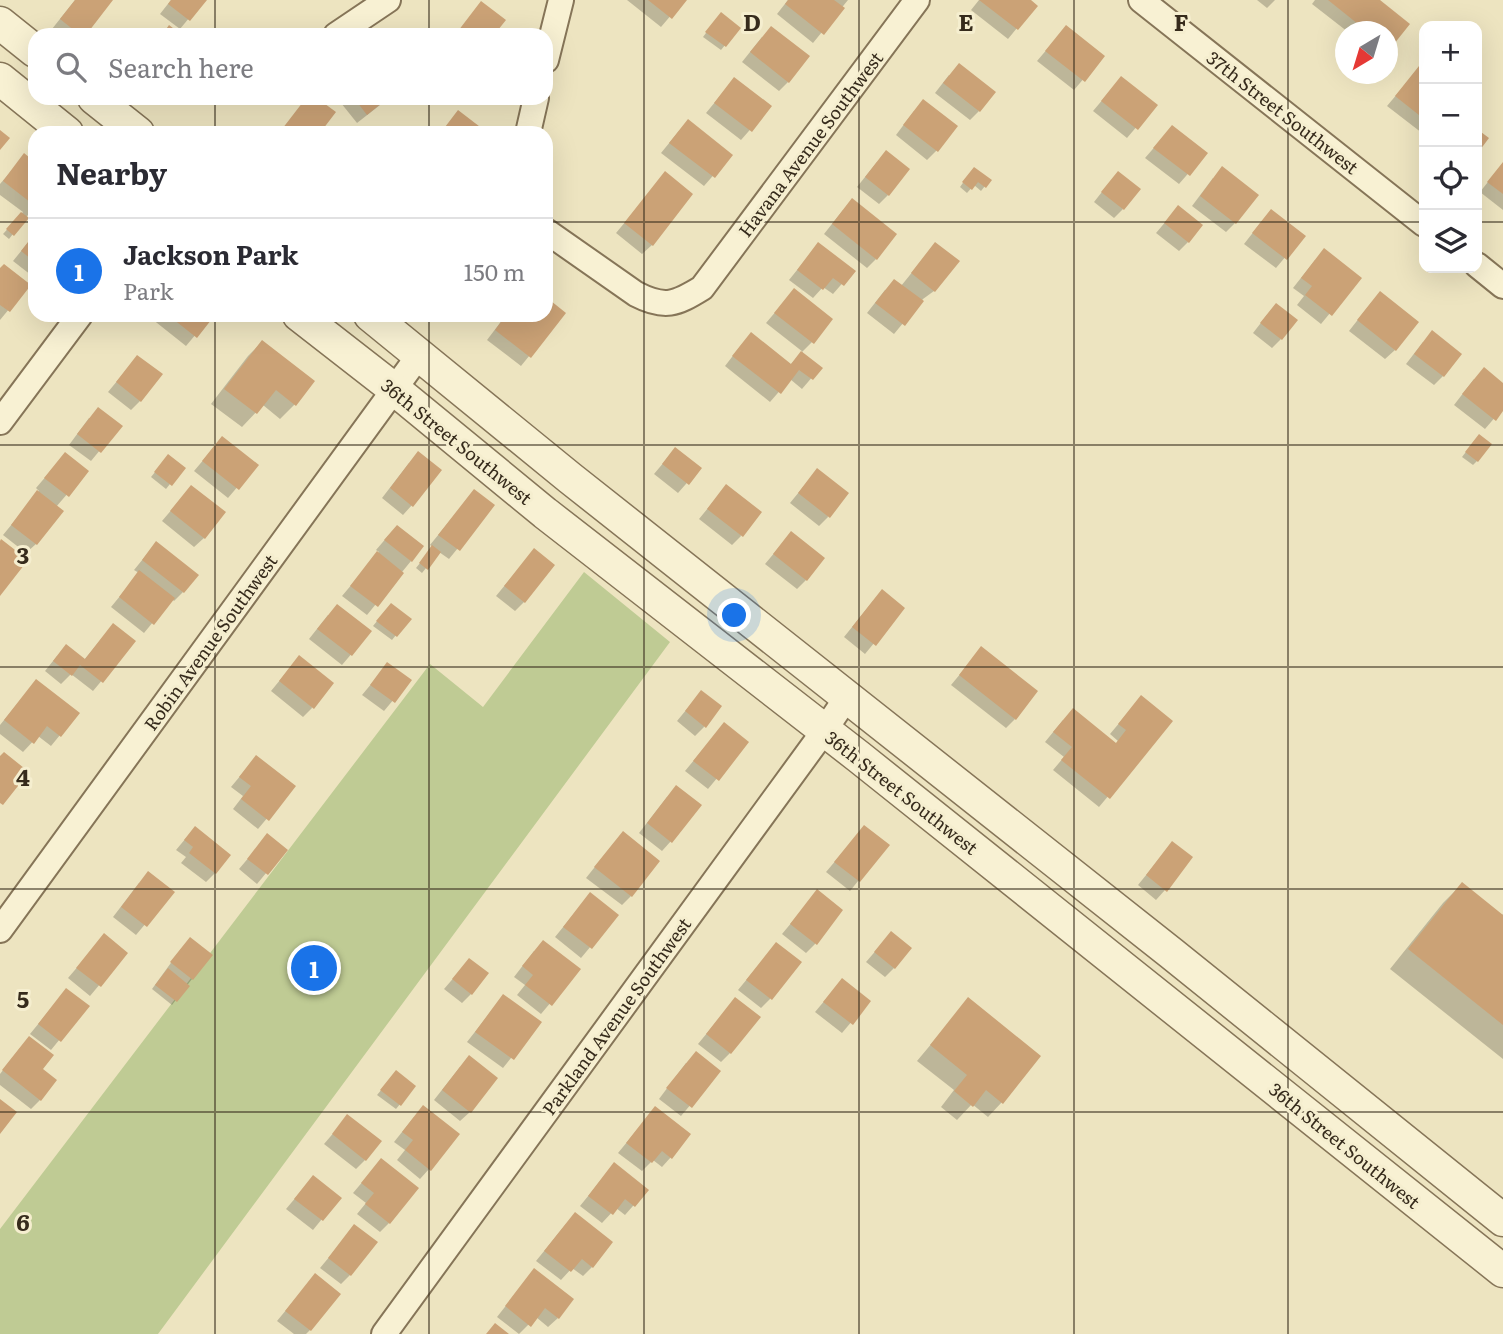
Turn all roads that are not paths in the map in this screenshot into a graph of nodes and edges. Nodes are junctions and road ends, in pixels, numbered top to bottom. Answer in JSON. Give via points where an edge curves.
{"nodes":[{"id":1,"x":388,"y":0,"type":"edge"},
{"id":2,"x":561,"y":0,"type":"edge"},
{"id":3,"x":917,"y":0,"type":"edge"},
{"id":4,"x":1141,"y":0,"type":"edge"},
{"id":5,"x":0,"y":23,"type":"edge"},
{"id":6,"x":346,"y":28,"type":"edge"},
{"id":7,"x":553,"y":32,"type":"edge"},
{"id":8,"x":28,"y":45,"type":"edge"},
{"id":9,"x":0,"y":79,"type":"edge"},
{"id":10,"x":28,"y":102,"type":"edge"},
{"id":11,"x":32,"y":105,"type":"edge"},
{"id":12,"x":103,"y":105,"type":"edge"},
{"id":13,"x":535,"y":105,"type":"edge"},
{"id":14,"x":58,"y":126,"type":"edge"},
{"id":15,"x":129,"y":126,"type":"edge"},
{"id":16,"x":530,"y":126,"type":"edge"},
{"id":17,"x":1419,"y":220,"type":"edge"},
{"id":18,"x":553,"y":236,"type":"edge"},
{"id":19,"x":1482,"y":269,"type":"edge"},
{"id":20,"x":1503,"y":286,"type":"edge"},
{"id":21,"x":75,"y":322,"type":"edge"},
{"id":22,"x":308,"y":322,"type":"edge"},
{"id":23,"x":379,"y":322,"type":"edge"},
{"id":24,"x":420,"y":354,"type":"junction"},
{"id":25,"x":394,"y":389,"type":"junction"},
{"id":26,"x":0,"y":422,"type":"edge"},
{"id":27,"x":847,"y":697,"type":"junction"},
{"id":28,"x":824,"y":731,"type":"junction"},
{"id":29,"x":0,"y":930,"type":"edge"},
{"id":30,"x":1201,"y":1028,"type":"junction"},
{"id":31,"x":1319,"y":1073,"type":"junction"},
{"id":32,"x":1503,"y":1220,"type":"edge"},
{"id":33,"x":1503,"y":1271,"type":"edge"},
{"id":34,"x":384,"y":1334,"type":"edge"}],
"edges":[{"from":1,"to":6,"type":"street"},
{"from":2,"to":7,"type":"street"},
{"from":3,"to":18,"type":"street","name":"Havana Avenue Southwest","via":[[702,288],[678,303],[650,301]]},
{"from":4,"to":17,"type":"street","name":"37th Street Southwest"},
{"from":5,"to":8,"type":"street"},
{"from":9,"to":10,"type":"street"},
{"from":11,"to":14,"type":"street"},
{"from":12,"to":15,"type":"street"},
{"from":13,"to":16,"type":"street"},
{"from":19,"to":20,"type":"street"},
{"from":21,"to":26,"type":"street"},
{"from":22,"to":25,"type":"street","name":"36th Street Southwest"},
{"from":23,"to":24,"type":"street"},
{"from":24,"to":25,"type":"street","name":"Robin Avenue Southwest"},
{"from":24,"to":27,"type":"street"},
{"from":25,"to":28,"type":"street","name":"36th Street Southwest"},
{"from":25,"to":29,"type":"street","name":"Robin Avenue Southwest"},
{"from":27,"to":28,"type":"street","name":"Parkland Avenue Southwest"},
{"from":27,"to":31,"type":"street"},
{"from":28,"to":30,"type":"street","name":"36th Street Southwest"},
{"from":28,"to":34,"type":"street","name":"Parkland Avenue Southwest"},
{"from":30,"to":31,"type":"street","via":[[1293,1074]]},
{"from":30,"to":33,"type":"street","name":"36th Street Southwest"},
{"from":31,"to":32,"type":"street"}]}
